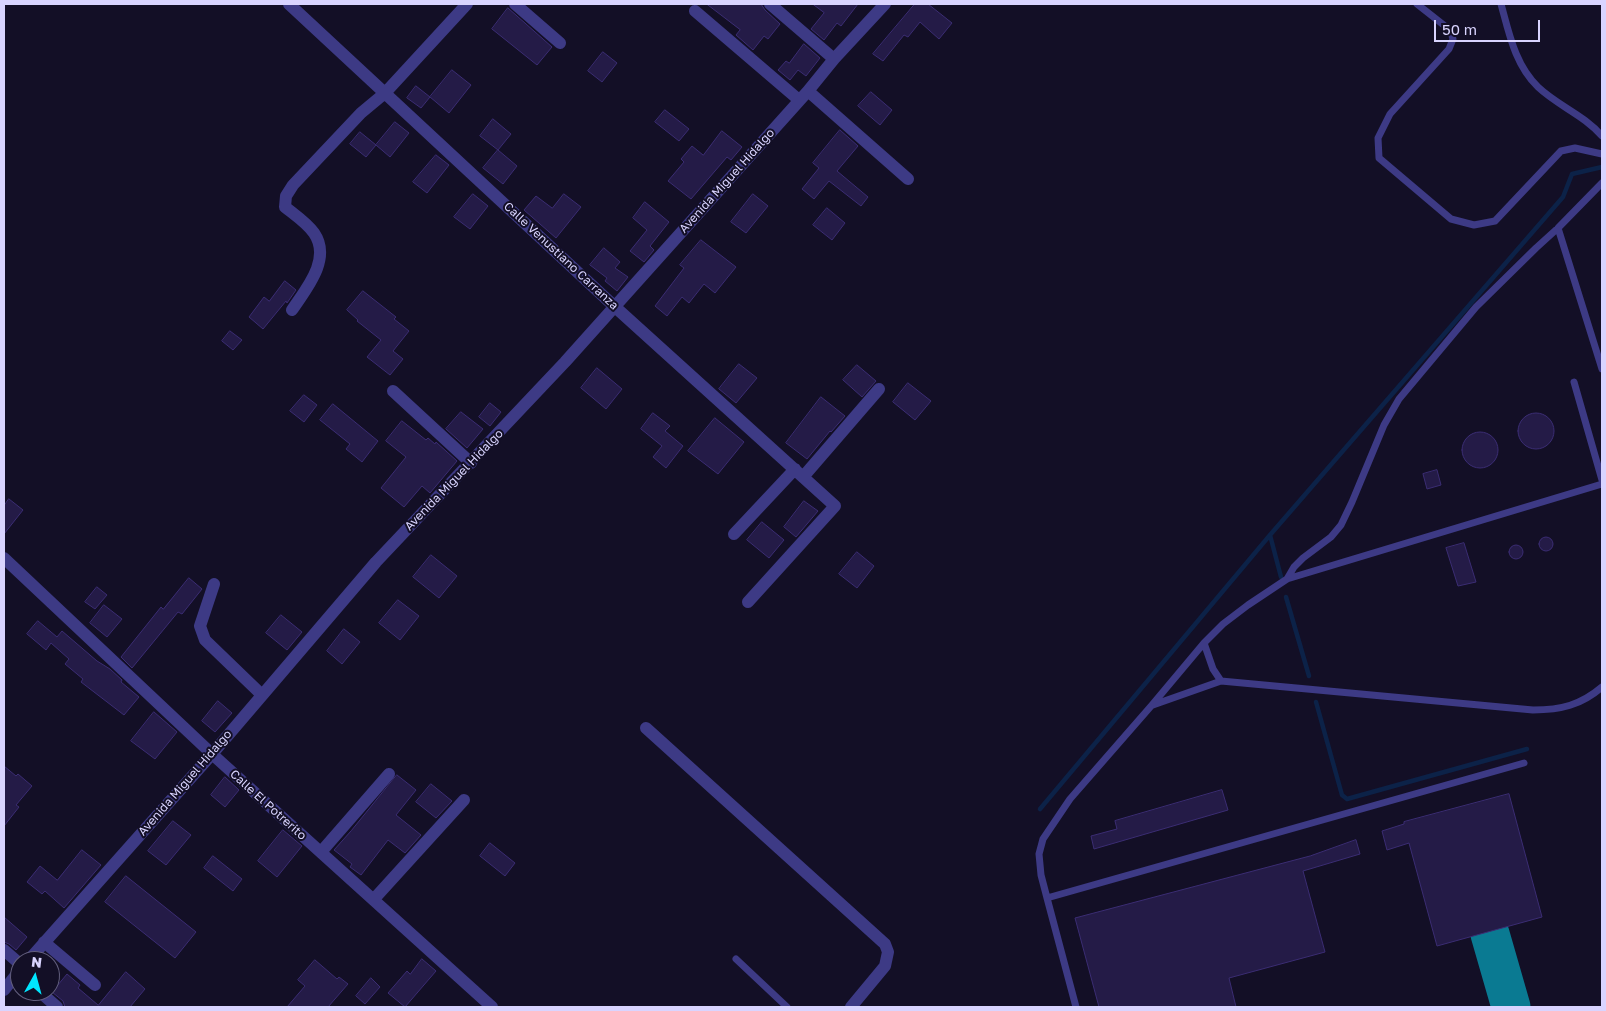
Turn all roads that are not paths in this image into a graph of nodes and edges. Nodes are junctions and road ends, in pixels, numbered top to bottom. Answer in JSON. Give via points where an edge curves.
{"nodes":[{"id":1,"x":289,"y":4,"type":"edge"},
{"id":2,"x":467,"y":4,"type":"edge"},
{"id":3,"x":515,"y":4,"type":"edge"},
{"id":4,"x":770,"y":4,"type":"edge"},
{"id":5,"x":886,"y":4,"type":"edge"},
{"id":6,"x":1417,"y":4,"type":"edge"},
{"id":7,"x":1501,"y":4,"type":"edge"},
{"id":8,"x":695,"y":11,"type":"dead end"},
{"id":9,"x":560,"y":43,"type":"dead end"},
{"id":10,"x":834,"y":59,"type":"junction"},
{"id":11,"x":385,"y":93,"type":"junction"},
{"id":12,"x":804,"y":95,"type":"junction"},
{"id":13,"x":1602,"y":136,"type":"edge"},
{"id":14,"x":1602,"y":154,"type":"edge"},
{"id":15,"x":908,"y":179,"type":"dead end"},
{"id":16,"x":1602,"y":183,"type":"edge"},
{"id":17,"x":1558,"y":228,"type":"junction"},
{"id":18,"x":614,"y":306,"type":"junction"},
{"id":19,"x":292,"y":310,"type":"dead end"},
{"id":20,"x":1602,"y":369,"type":"edge"},
{"id":21,"x":1574,"y":382,"type":"dead end"},
{"id":22,"x":878,"y":389,"type":"dead end"},
{"id":23,"x":393,"y":391,"type":"dead end"},
{"id":24,"x":471,"y":463,"type":"junction"},
{"id":25,"x":799,"y":473,"type":"junction"},
{"id":26,"x":1602,"y":480,"type":"edge"},
{"id":27,"x":1602,"y":484,"type":"edge"},
{"id":28,"x":734,"y":534,"type":"dead end"},
{"id":29,"x":6,"y":565,"type":"edge"},
{"id":30,"x":1287,"y":579,"type":"junction"},
{"id":31,"x":214,"y":584,"type":"dead end"},
{"id":32,"x":748,"y":602,"type":"dead end"},
{"id":33,"x":1204,"y":643,"type":"junction"},
{"id":34,"x":1221,"y":681,"type":"junction"},
{"id":35,"x":1602,"y":687,"type":"edge"},
{"id":36,"x":262,"y":695,"type":"junction"},
{"id":37,"x":1152,"y":705,"type":"junction"},
{"id":38,"x":646,"y":728,"type":"dead end"},
{"id":39,"x":212,"y":754,"type":"junction"},
{"id":40,"x":1524,"y":763,"type":"dead end"},
{"id":41,"x":389,"y":774,"type":"dead end"},
{"id":42,"x":464,"y":800,"type":"dead end"},
{"id":43,"x":321,"y":852,"type":"junction"},
{"id":44,"x":1047,"y":898,"type":"junction"},
{"id":45,"x":374,"y":899,"type":"junction"},
{"id":46,"x":44,"y":942,"type":"junction"},
{"id":47,"x":36,"y":951,"type":"edge"},
{"id":48,"x":736,"y":958,"type":"dead end"},
{"id":49,"x":95,"y":985,"type":"dead end"},
{"id":50,"x":492,"y":1007,"type":"edge"},
{"id":51,"x":787,"y":1007,"type":"edge"},
{"id":52,"x":851,"y":1007,"type":"edge"},
{"id":53,"x":1076,"y":1007,"type":"edge"}],
"edges":[{"from":1,"to":11,"type":"street","name":"Calle Venustiano Carranza"},
{"from":2,"to":11,"type":"street"},
{"from":3,"to":9,"type":"street"},
{"from":4,"to":10,"type":"street"},
{"from":5,"to":10,"type":"street","name":"Avenida Miguel Hidalgo"},
{"from":6,"to":14,"type":"lane","via":[[1450,30],[1453,38],[1449,49],[1390,114],[1378,138],[1379,158],[1451,219],[1474,225],[1495,221],[1561,151],[1574,148]]},
{"from":7,"to":13,"type":"lane","via":[[1515,53],[1528,77]]},
{"from":8,"to":12,"type":"street"},
{"from":10,"to":12,"type":"street","name":"Avenida Miguel Hidalgo"},
{"from":11,"to":18,"type":"street","name":"Calle Venustiano Carranza"},
{"from":11,"to":19,"type":"street","via":[[360,113],[286,196],[285,207],[313,231],[321,256],[310,283]]},
{"from":12,"to":15,"type":"street"},
{"from":12,"to":18,"type":"street","name":"Avenida Miguel Hidalgo"},
{"from":16,"to":17,"type":"lane"},
{"from":17,"to":20,"type":"lane"},
{"from":17,"to":30,"type":"lane","via":[[1476,307],[1399,399],[1384,425],[1341,525],[1294,567]]},
{"from":18,"to":24,"type":"street","name":"Avenida Miguel Hidalgo"},
{"from":18,"to":25,"type":"street","name":"Calle Venustiano Carranza"},
{"from":21,"to":26,"type":"lane"},
{"from":22,"to":25,"type":"street"},
{"from":23,"to":24,"type":"street"},
{"from":24,"to":36,"type":"street","name":"Avenida Miguel Hidalgo","via":[[376,562]]},
{"from":25,"to":28,"type":"street"},
{"from":25,"to":32,"type":"street","name":"Calle Venustiano Carranza","via":[[836,506]]},
{"from":27,"to":30,"type":"lane"},
{"from":29,"to":39,"type":"street","name":"Calle El Potrerito"},
{"from":30,"to":33,"type":"lane","via":[[1223,624]]},
{"from":31,"to":36,"type":"street","via":[[200,626],[205,640]]},
{"from":33,"to":34,"type":"lane"},
{"from":33,"to":37,"type":"lane"},
{"from":34,"to":35,"type":"lane","via":[[1533,710],[1554,710],[1582,701]]},
{"from":34,"to":37,"type":"lane"},
{"from":36,"to":39,"type":"street","name":"Avenida Miguel Hidalgo"},
{"from":37,"to":44,"type":"lane","via":[[1070,798],[1043,839],[1039,854]]},
{"from":38,"to":52,"type":"street","via":[[886,944],[885,966]]},
{"from":39,"to":43,"type":"street","name":"Calle El Potrerito"},
{"from":39,"to":46,"type":"street","name":"Avenida Miguel Hidalgo"},
{"from":40,"to":44,"type":"lane"},
{"from":41,"to":43,"type":"street"},
{"from":42,"to":45,"type":"street"},
{"from":43,"to":45,"type":"street","name":"Calle El Potrerito"},
{"from":44,"to":53,"type":"lane"},
{"from":45,"to":50,"type":"street","name":"Calle El Potrerito"},
{"from":46,"to":47,"type":"street","name":"Avenida Miguel Hidalgo"},
{"from":46,"to":49,"type":"street"},
{"from":48,"to":51,"type":"lane"}]}
